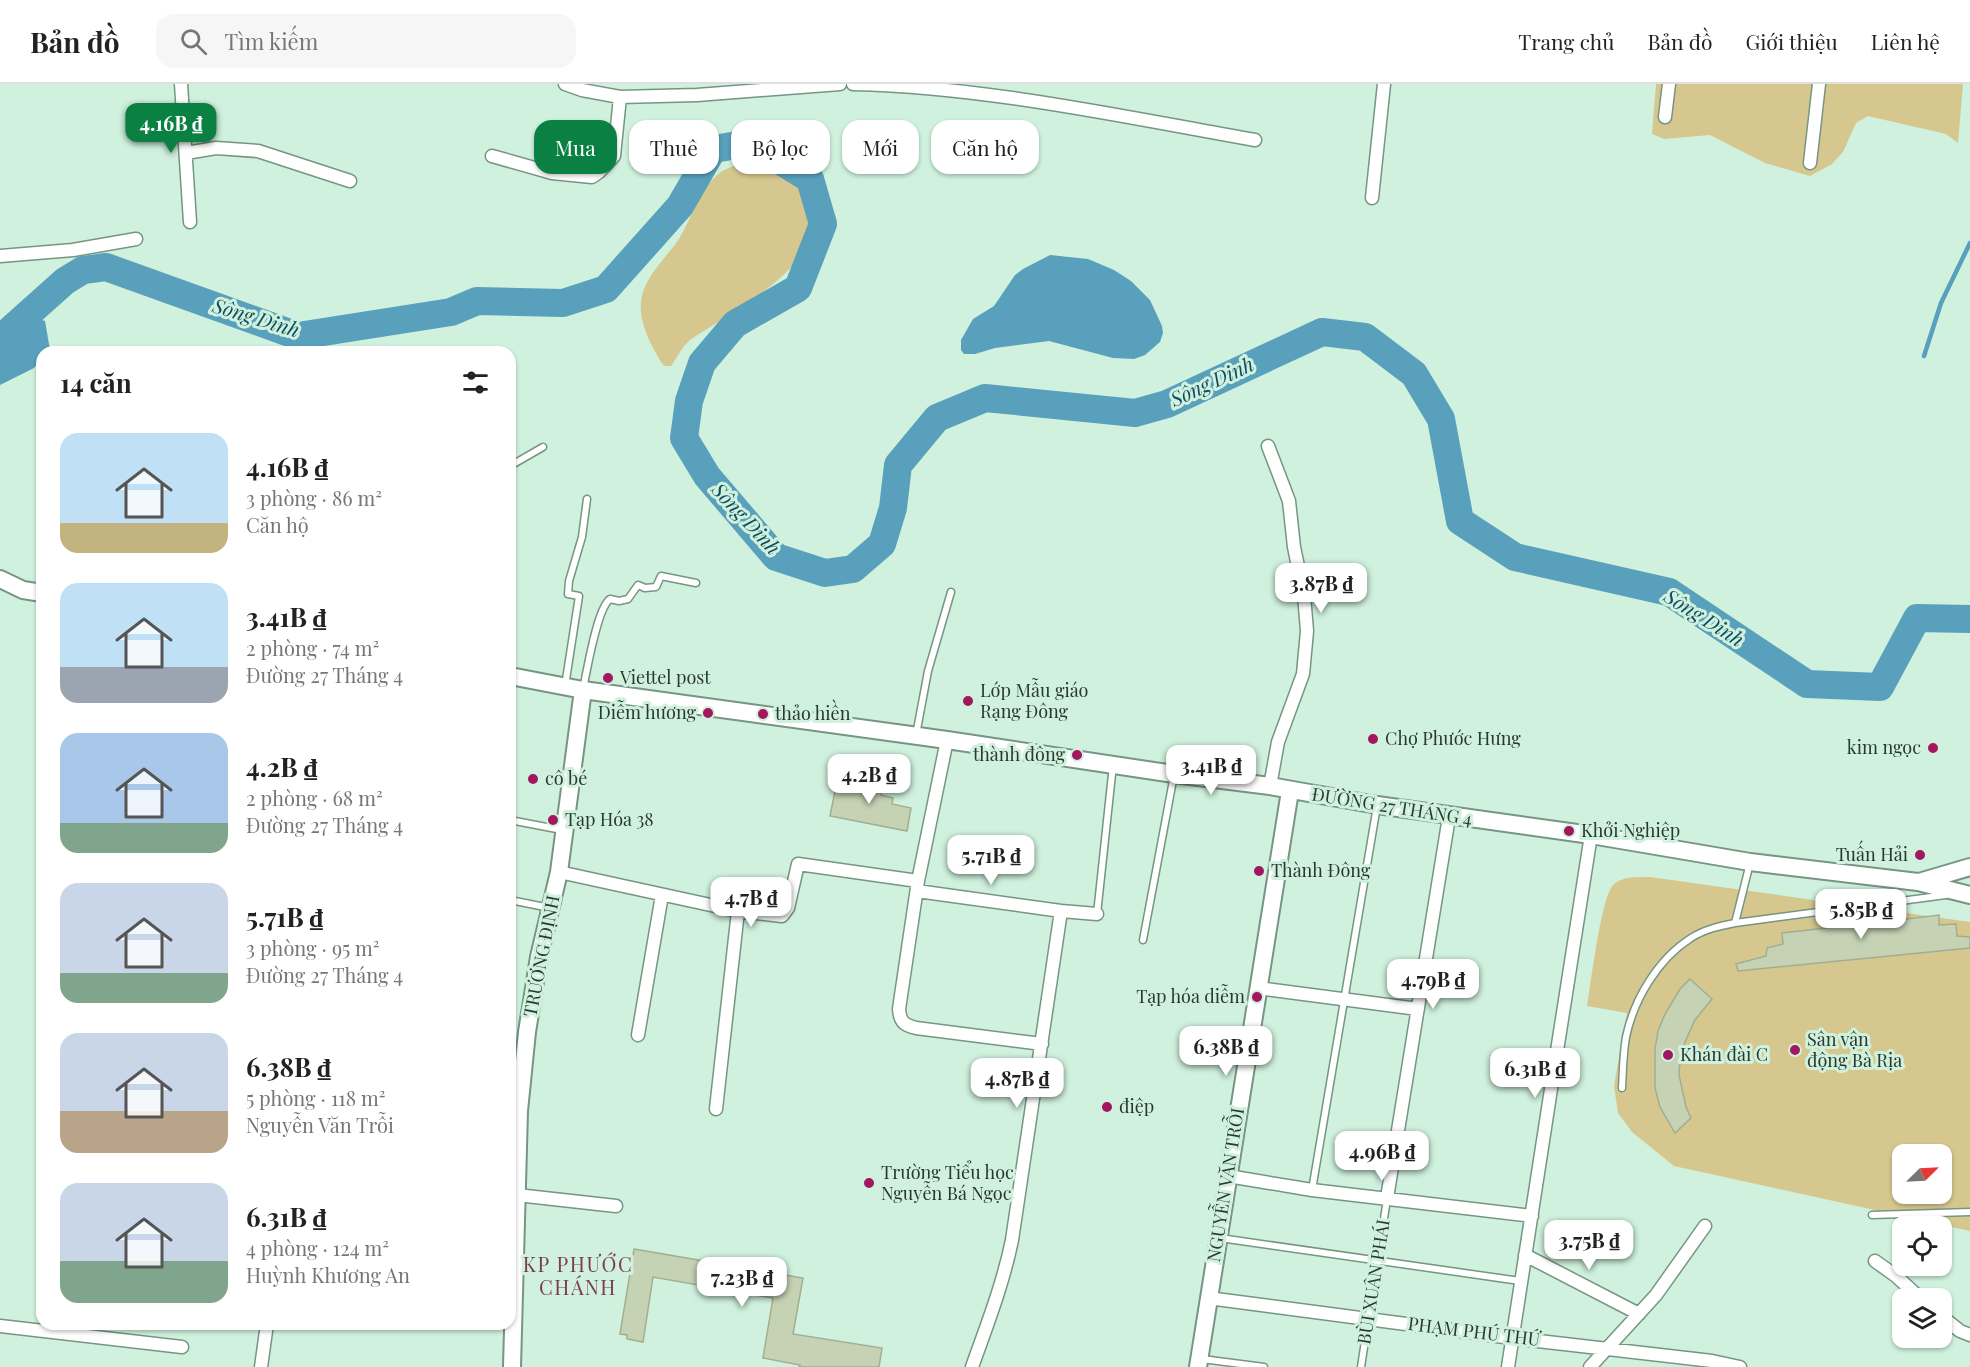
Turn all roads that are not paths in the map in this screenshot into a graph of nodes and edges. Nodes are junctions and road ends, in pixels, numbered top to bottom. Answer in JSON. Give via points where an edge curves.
{"nodes":[{"id":1,"x":181,"y":84,"type":"edge"},
{"id":2,"x":565,"y":84,"type":"edge"},
{"id":3,"x":840,"y":84,"type":"edge"},
{"id":4,"x":853,"y":84,"type":"edge"},
{"id":5,"x":1384,"y":84,"type":"edge"},
{"id":6,"x":1669,"y":84,"type":"edge"},
{"id":7,"x":1819,"y":84,"type":"edge"},
{"id":8,"x":620,"y":97,"type":"junction"},
{"id":9,"x":1665,"y":117,"type":"dead end"},
{"id":10,"x":1255,"y":140,"type":"dead end"},
{"id":11,"x":186,"y":153,"type":"junction"},
{"id":12,"x":492,"y":156,"type":"dead end"},
{"id":13,"x":1810,"y":163,"type":"dead end"},
{"id":14,"x":350,"y":181,"type":"dead end"},
{"id":15,"x":1372,"y":198,"type":"dead end"},
{"id":16,"x":190,"y":222,"type":"dead end"},
{"id":17,"x":136,"y":239,"type":"dead end"},
{"id":18,"x":0,"y":256,"type":"edge"},
{"id":19,"x":1268,"y":446,"type":"dead end"},
{"id":20,"x":543,"y":447,"type":"dead end"},
{"id":21,"x":516,"y":463,"type":"edge"},
{"id":22,"x":587,"y":499,"type":"dead end"},
{"id":23,"x":0,"y":579,"type":"edge"},
{"id":24,"x":696,"y":583,"type":"dead end"},
{"id":25,"x":36,"y":592,"type":"edge"},
{"id":26,"x":951,"y":592,"type":"dead end"},
{"id":27,"x":516,"y":677,"type":"edge"},
{"id":28,"x":565,"y":687,"type":"junction"},
{"id":29,"x":583,"y":690,"type":"junction"},
{"id":30,"x":916,"y":736,"type":"junction"},
{"id":31,"x":947,"y":740,"type":"junction"},
{"id":32,"x":1113,"y":765,"type":"junction"},
{"id":33,"x":1174,"y":774,"type":"junction"},
{"id":34,"x":1270,"y":786,"type":"junction"},
{"id":35,"x":1290,"y":791,"type":"junction"},
{"id":36,"x":1377,"y":805,"type":"junction"},
{"id":37,"x":1449,"y":817,"type":"junction"},
{"id":38,"x":516,"y":821,"type":"edge"},
{"id":39,"x":565,"y":831,"type":"junction"},
{"id":40,"x":1591,"y":835,"type":"junction"},
{"id":41,"x":1750,"y":862,"type":"junction"},
{"id":42,"x":1970,"y":867,"type":"edge"},
{"id":43,"x":559,"y":872,"type":"junction"},
{"id":44,"x":1918,"y":882,"type":"junction"},
{"id":45,"x":917,"y":886,"type":"junction"},
{"id":46,"x":1966,"y":894,"type":"edge"},
{"id":47,"x":662,"y":896,"type":"junction"},
{"id":48,"x":516,"y":901,"type":"edge"},
{"id":49,"x":550,"y":908,"type":"junction"},
{"id":50,"x":738,"y":911,"type":"junction"},
{"id":51,"x":1061,"y":912,"type":"junction"},
{"id":52,"x":1097,"y":914,"type":"joint"},
{"id":53,"x":1735,"y":923,"type":"junction"},
{"id":54,"x":1143,"y":940,"type":"dead end"},
{"id":55,"x":1257,"y":988,"type":"junction"},
{"id":56,"x":1344,"y":1000,"type":"junction"},
{"id":57,"x":1418,"y":1009,"type":"junction"},
{"id":58,"x":638,"y":1035,"type":"dead end"},
{"id":59,"x":1042,"y":1044,"type":"junction"},
{"id":60,"x":1622,"y":1088,"type":"dead end"},
{"id":61,"x":516,"y":1104,"type":"edge"},
{"id":62,"x":716,"y":1109,"type":"dead end"},
{"id":63,"x":516,"y":1152,"type":"edge"},
{"id":64,"x":1228,"y":1176,"type":"junction"},
{"id":65,"x":1312,"y":1190,"type":"junction"},
{"id":66,"x":517,"y":1194,"type":"junction"},
{"id":67,"x":1387,"y":1198,"type":"junction"},
{"id":68,"x":616,"y":1206,"type":"dead end"},
{"id":69,"x":1970,"y":1212,"type":"edge"},
{"id":70,"x":1872,"y":1215,"type":"dead end"},
{"id":71,"x":1532,"y":1216,"type":"junction"},
{"id":72,"x":1705,"y":1226,"type":"dead end"},
{"id":73,"x":516,"y":1229,"type":"edge"},
{"id":74,"x":1218,"y":1237,"type":"junction"},
{"id":75,"x":1525,"y":1255,"type":"junction"},
{"id":76,"x":1377,"y":1260,"type":"junction"},
{"id":77,"x":1875,"y":1261,"type":"dead end"},
{"id":78,"x":1520,"y":1281,"type":"junction"},
{"id":79,"x":1909,"y":1288,"type":"edge"},
{"id":80,"x":1208,"y":1298,"type":"junction"},
{"id":81,"x":1639,"y":1314,"type":"junction"},
{"id":82,"x":1367,"y":1318,"type":"junction"},
{"id":83,"x":1952,"y":1325,"type":"edge"},
{"id":84,"x":0,"y":1326,"type":"edge"},
{"id":85,"x":266,"y":1330,"type":"edge"},
{"id":86,"x":513,"y":1330,"type":"edge"},
{"id":87,"x":1970,"y":1335,"type":"edge"},
{"id":88,"x":1512,"y":1338,"type":"junction"},
{"id":89,"x":182,"y":1347,"type":"dead end"},
{"id":90,"x":1607,"y":1348,"type":"junction"},
{"id":91,"x":1198,"y":1363,"type":"edge"},
{"id":92,"x":261,"y":1367,"type":"edge"},
{"id":93,"x":512,"y":1367,"type":"edge"},
{"id":94,"x":972,"y":1367,"type":"edge"},
{"id":95,"x":1264,"y":1367,"type":"edge"},
{"id":96,"x":1361,"y":1367,"type":"edge"},
{"id":97,"x":1508,"y":1367,"type":"edge"},
{"id":98,"x":1590,"y":1367,"type":"edge"},
{"id":99,"x":1740,"y":1367,"type":"edge"}],
"edges":[{"from":1,"to":11,"type":"street"},
{"from":2,"to":8,"type":"street"},
{"from":3,"to":8,"type":"street"},
{"from":4,"to":10,"type":"street","via":[[972,93]]},
{"from":5,"to":15,"type":"street"},
{"from":6,"to":9,"type":"street"},
{"from":7,"to":13,"type":"street"},
{"from":8,"to":12,"type":"street","via":[[614,156],[592,177],[552,173]]},
{"from":11,"to":14,"type":"street","via":[[216,148],[258,151]]},
{"from":11,"to":16,"type":"street"},
{"from":17,"to":18,"type":"street","via":[[74,250]]},
{"from":19,"to":34,"type":"street","via":[[1289,501],[1307,632],[1303,674],[1278,742]]},
{"from":20,"to":21,"type":"lane"},
{"from":22,"to":28,"type":"lane","via":[[582,537],[569,581],[568,594],[579,596]]},
{"from":23,"to":25,"type":"street"},
{"from":24,"to":29,"type":"lane","via":[[660,576],[656,587],[638,585],[628,599],[610,599],[605,603]]},
{"from":26,"to":30,"type":"lane","via":[[928,671]]},
{"from":27,"to":28,"type":"street","name":"ĐƯỜNG 27 THÁNG 4"},
{"from":28,"to":29,"type":"street","name":"ĐƯỜNG 27 THÁNG 4"},
{"from":29,"to":30,"type":"street","name":"ĐƯỜNG 27 THÁNG 4"},
{"from":29,"to":39,"type":"street","name":"TRƯƠNG ĐỊNH"},
{"from":30,"to":31,"type":"street","name":"ĐƯỜNG 27 THÁNG 4"},
{"from":31,"to":32,"type":"street","name":"ĐƯỜNG 27 THÁNG 4"},
{"from":31,"to":45,"type":"street"},
{"from":32,"to":33,"type":"street","name":"ĐƯỜNG 27 THÁNG 4"},
{"from":32,"to":52,"type":"lane"},
{"from":33,"to":34,"type":"street","name":"ĐƯỜNG 27 THÁNG 4"},
{"from":33,"to":54,"type":"lane"},
{"from":34,"to":35,"type":"street","name":"ĐƯỜNG 27 THÁNG 4"},
{"from":35,"to":36,"type":"street","name":"ĐƯỜNG 27 THÁNG 4"},
{"from":35,"to":55,"type":"street","name":"NGUYỄN VĂN TRỖI"},
{"from":36,"to":37,"type":"street","name":"ĐƯỜNG 27 THÁNG 4"},
{"from":36,"to":56,"type":"lane"},
{"from":37,"to":40,"type":"street","name":"ĐƯỜNG 27 THÁNG 4"},
{"from":37,"to":57,"type":"street"},
{"from":38,"to":39,"type":"lane"},
{"from":39,"to":43,"type":"street","name":"TRƯƠNG ĐỊNH"},
{"from":40,"to":41,"type":"street","name":"ĐƯỜNG 27 THÁNG 4"},
{"from":40,"to":71,"type":"street"},
{"from":41,"to":44,"type":"street","name":"ĐƯỜNG 27 THÁNG 4"},
{"from":41,"to":53,"type":"lane"},
{"from":42,"to":44,"type":"street","name":"ĐƯỜNG 27 THÁNG 4"},
{"from":43,"to":47,"type":"street"},
{"from":43,"to":49,"type":"street","name":"TRƯƠNG ĐỊNH"},
{"from":44,"to":46,"type":"street","name":"ĐƯỜNG 27 THÁNG 4"},
{"from":45,"to":50,"type":"street","via":[[798,864],[788,908],[782,916]]},
{"from":45,"to":51,"type":"street"},
{"from":45,"to":59,"type":"street","via":[[899,1008],[904,1025]]},
{"from":46,"to":53,"type":"lane"},
{"from":47,"to":50,"type":"street"},
{"from":47,"to":58,"type":"street"},
{"from":48,"to":49,"type":"lane"},
{"from":49,"to":61,"type":"street","name":"TRƯƠNG ĐỊNH"},
{"from":50,"to":62,"type":"street"},
{"from":51,"to":52,"type":"street"},
{"from":51,"to":59,"type":"street"},
{"from":53,"to":60,"type":"lane","via":[[1692,938],[1651,978],[1631,1018]]},
{"from":55,"to":56,"type":"street"},
{"from":55,"to":64,"type":"street","name":"NGUYỄN VĂN TRỖI"},
{"from":56,"to":57,"type":"street"},
{"from":56,"to":65,"type":"lane"},
{"from":57,"to":67,"type":"street"},
{"from":59,"to":94,"type":"street","via":[[1006,1266]]},
{"from":63,"to":66,"type":"street","name":"TRƯƠNG ĐỊNH"},
{"from":64,"to":65,"type":"street"},
{"from":64,"to":74,"type":"street","name":"NGUYỄN VĂN TRỖI"},
{"from":65,"to":67,"type":"street"},
{"from":66,"to":68,"type":"street"},
{"from":66,"to":73,"type":"street","name":"TRƯƠNG ĐỊNH"},
{"from":67,"to":71,"type":"street"},
{"from":67,"to":76,"type":"lane","name":"BÙI XUÂN PHÁI"},
{"from":69,"to":70,"type":"lane"},
{"from":71,"to":75,"type":"street"},
{"from":72,"to":81,"type":"street"},
{"from":74,"to":76,"type":"lane"},
{"from":74,"to":80,"type":"street","name":"NGUYỄN VĂN TRỖI"},
{"from":75,"to":78,"type":"street"},
{"from":75,"to":81,"type":"street"},
{"from":76,"to":78,"type":"lane"},
{"from":76,"to":82,"type":"lane","name":"BÙI XUÂN PHÁI"},
{"from":77,"to":79,"type":"street"},
{"from":78,"to":88,"type":"street"},
{"from":80,"to":82,"type":"street","name":"PHẠM PHÚ THỨ"},
{"from":80,"to":91,"type":"street","name":"NGUYỄN VĂN TRỖI"},
{"from":81,"to":90,"type":"street"},
{"from":82,"to":88,"type":"street","name":"PHẠM PHÚ THỨ"},
{"from":82,"to":96,"type":"lane","name":"BÙI XUÂN PHÁI"},
{"from":83,"to":87,"type":"street"},
{"from":84,"to":89,"type":"street"},
{"from":85,"to":92,"type":"street"},
{"from":86,"to":93,"type":"street","name":"TRƯƠNG ĐỊNH"},
{"from":88,"to":90,"type":"street","name":"PHẠM PHÚ THỨ"},
{"from":88,"to":97,"type":"street"},
{"from":90,"to":98,"type":"street"},
{"from":90,"to":99,"type":"street","name":"PHẠM PHÚ THỨ"},
{"from":91,"to":95,"type":"lane"}]}
